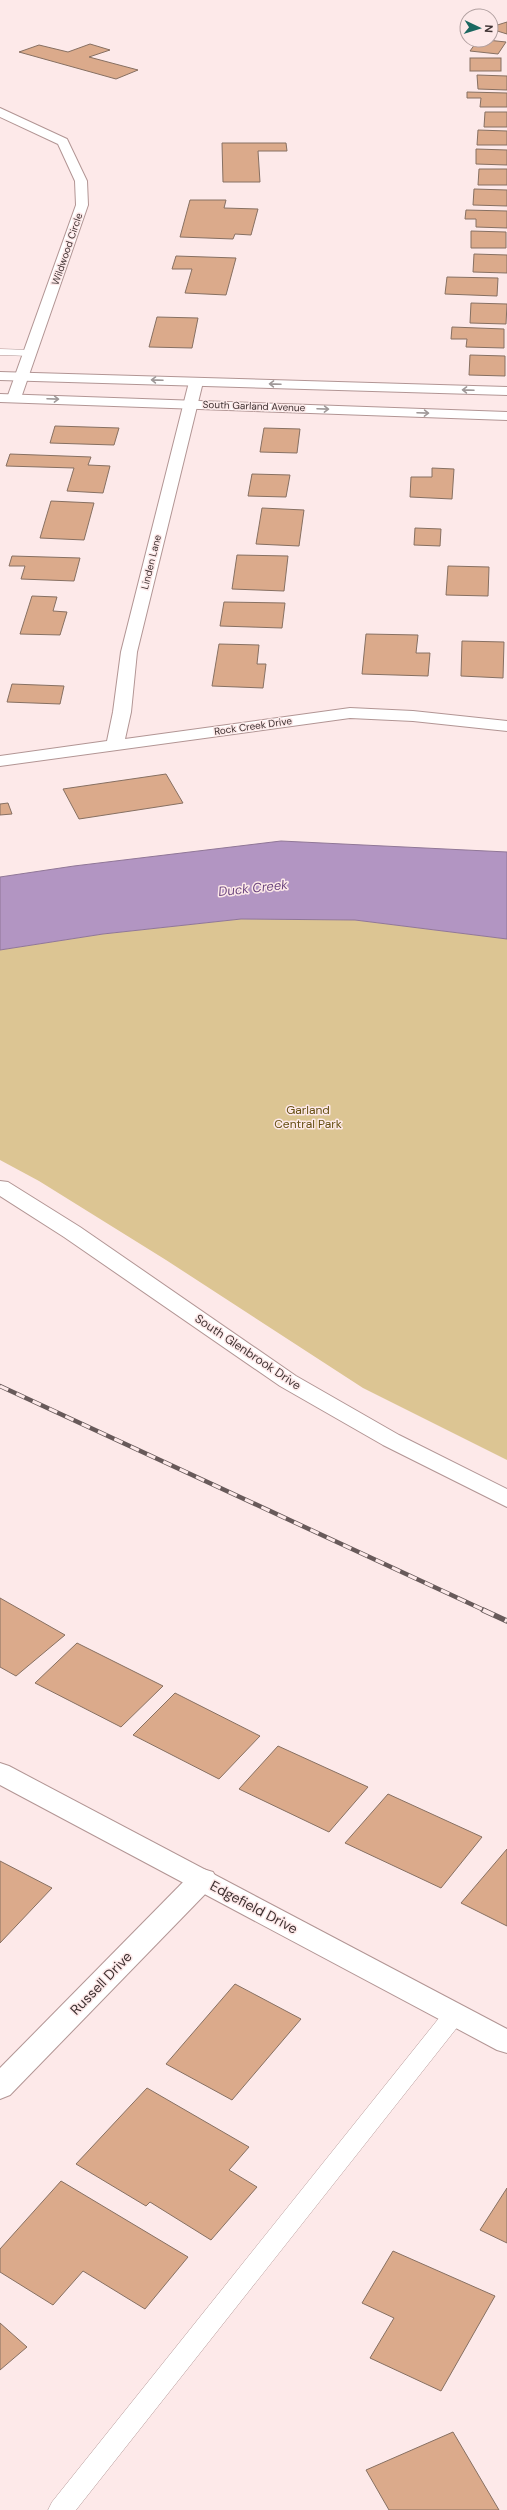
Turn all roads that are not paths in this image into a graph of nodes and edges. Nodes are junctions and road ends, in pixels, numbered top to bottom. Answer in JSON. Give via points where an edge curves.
{"nodes":[{"id":1,"x":0,"y":112,"type":"edge"},
{"id":2,"x":0,"y":352,"type":"edge"},
{"id":3,"x":31,"y":353,"type":"junction"},
{"id":4,"x":0,"y":376,"type":"edge"},
{"id":5,"x":23,"y":376,"type":"junction"},
{"id":6,"x":196,"y":382,"type":"junction"},
{"id":7,"x":507,"y":391,"type":"edge"},
{"id":8,"x":7,"y":398,"type":"edge"},
{"id":9,"x":192,"y":404,"type":"junction"},
{"id":10,"x":507,"y":416,"type":"edge"},
{"id":11,"x":507,"y":726,"type":"edge"},
{"id":12,"x":115,"y":744,"type":"junction"},
{"id":13,"x":0,"y":761,"type":"edge"},
{"id":14,"x":0,"y":1187,"type":"edge"},
{"id":15,"x":507,"y":1499,"type":"edge"},
{"id":16,"x":0,"y":1773,"type":"edge"},
{"id":17,"x":203,"y":1879,"type":"junction"},
{"id":18,"x":455,"y":2014,"type":"junction"},
{"id":19,"x":507,"y":2042,"type":"edge"},
{"id":20,"x":0,"y":2087,"type":"edge"},
{"id":21,"x":61,"y":2510,"type":"edge"}],
"edges":[{"from":1,"to":3,"type":"street","name":"Wildwood Circle","via":[[63,142],[81,181],[82,205]]},
{"from":2,"to":3,"type":"lane"},
{"from":3,"to":5,"type":"street","name":"Wildwood Circle"},
{"from":4,"to":5,"type":"street","name":"South Garland Avenue"},
{"from":6,"to":5,"type":"street","name":"South Garland Avenue","one_way":true},
{"from":5,"to":8,"type":"street","name":"Wildwood Circle"},
{"from":7,"to":6,"type":"street","name":"South Garland Avenue","one_way":true},
{"from":6,"to":9,"type":"street","name":"Linden Lane"},
{"from":8,"to":9,"type":"street","name":"South Garland Avenue","one_way":true},
{"from":9,"to":10,"type":"street","name":"South Garland Avenue","one_way":true},
{"from":9,"to":12,"type":"street","name":"Linden Lane","via":[[129,652],[122,712]]},
{"from":11,"to":12,"type":"street","name":"Rock Creek Drive","via":[[413,716],[350,713]]},
{"from":12,"to":13,"type":"street","name":"Rock Creek Drive"},
{"from":14,"to":15,"type":"street","name":"South Glenbrook Drive","via":[[72,1232],[288,1381],[391,1440]]},
{"from":16,"to":17,"type":"street","name":"Edgefield Drive"},
{"from":17,"to":18,"type":"street","name":"Edgefield Drive"},
{"from":17,"to":20,"type":"street","name":"Russell Drive"},
{"from":18,"to":19,"type":"street","name":"Edgefield Drive"},
{"from":18,"to":21,"type":"lane"}]}
